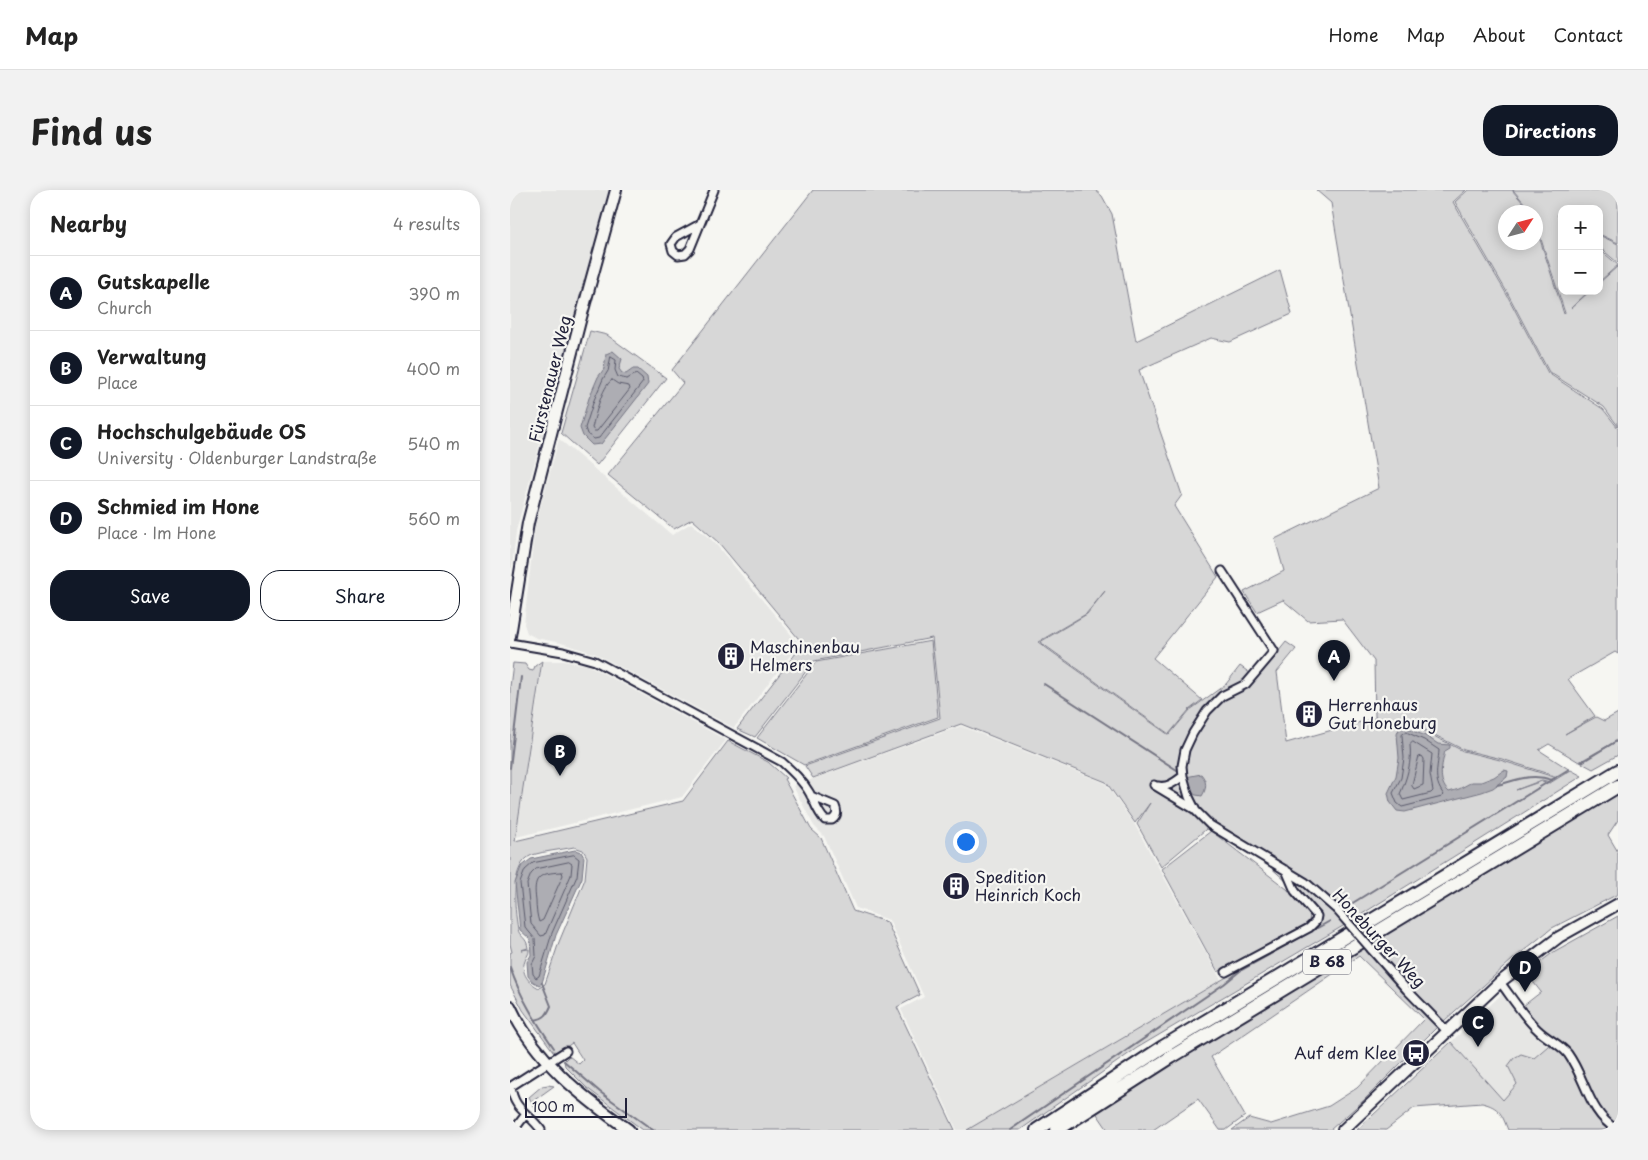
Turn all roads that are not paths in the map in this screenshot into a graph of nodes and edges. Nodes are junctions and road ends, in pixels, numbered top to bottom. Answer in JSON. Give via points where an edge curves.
{"nodes":[{"id":1,"x":616,"y":190,"type":"edge"},
{"id":2,"x":714,"y":190,"type":"edge"},
{"id":3,"x":700,"y":224,"type":"junction"},
{"id":4,"x":1222,"y":571,"type":"dead end"},
{"id":5,"x":510,"y":636,"type":"edge"},
{"id":6,"x":510,"y":643,"type":"edge"},
{"id":7,"x":1182,"y":774,"type":"junction"},
{"id":8,"x":1614,"y":781,"type":"edge"},
{"id":9,"x":1595,"y":793,"type":"junction"},
{"id":10,"x":811,"y":796,"type":"dead end"},
{"id":11,"x":1196,"y":811,"type":"junction"},
{"id":12,"x":1286,"y":869,"type":"junction"},
{"id":13,"x":1618,"y":904,"type":"edge"},
{"id":14,"x":1226,"y":972,"type":"dead end"},
{"id":15,"x":1500,"y":982,"type":"junction"},
{"id":16,"x":510,"y":1006,"type":"edge"},
{"id":17,"x":1447,"y":1031,"type":"junction"},
{"id":18,"x":566,"y":1051,"type":"dead end"},
{"id":19,"x":548,"y":1063,"type":"junction"},
{"id":20,"x":511,"y":1087,"type":"edge"},
{"id":21,"x":526,"y":1114,"type":"junction"},
{"id":22,"x":514,"y":1130,"type":"edge"},
{"id":23,"x":541,"y":1130,"type":"edge"},
{"id":24,"x":629,"y":1130,"type":"edge"},
{"id":25,"x":1037,"y":1130,"type":"edge"},
{"id":26,"x":1058,"y":1130,"type":"edge"},
{"id":27,"x":1343,"y":1130,"type":"edge"},
{"id":28,"x":1617,"y":1130,"type":"edge"}],
"edges":[{"from":1,"to":5,"type":"street","name":"Fürstenauer Weg","via":[[528,523]]},
{"from":2,"to":3,"type":"street"},
{"from":3,"to":3,"type":"street","via":[[690,249],[678,255],[673,251],[671,244],[676,237]]},
{"from":4,"to":7,"type":"street","name":"Honeburger Weg","via":[[1274,651],[1246,684],[1222,696],[1207,711],[1188,742],[1182,758]]},
{"from":6,"to":10,"type":"street","via":[[595,661],[782,762]]},
{"from":7,"to":11,"type":"street","name":"Honeburger Weg"},
{"from":7,"to":11,"type":"street","name":"Honeburger Weg","via":[[1172,784],[1154,785]]},
{"from":8,"to":9,"type":"highway","number":"B 68"},
{"from":9,"to":25,"type":"highway","number":"B 68","via":[[1163,1048]]},
{"from":9,"to":26,"type":"highway","number":"B 68"},
{"from":11,"to":12,"type":"street","name":"Honeburger Weg","via":[[1210,825]]},
{"from":12,"to":14,"type":"street","name":"Honeburger Weg","via":[[1295,891],[1314,910],[1316,921],[1309,928]]},
{"from":12,"to":17,"type":"street","name":"Honeburger Weg","bridge":true,"via":[[1336,909]]},
{"from":13,"to":15,"type":"street","via":[[1558,937]]},
{"from":15,"to":17,"type":"street"},
{"from":15,"to":28,"type":"street","via":[[1536,1028],[1567,1053],[1595,1108]]},
{"from":16,"to":19,"type":"street"},
{"from":17,"to":27,"type":"street"},
{"from":18,"to":19,"type":"street"},
{"from":19,"to":20,"type":"street"},
{"from":19,"to":24,"type":"street","via":[[582,1096]]},
{"from":20,"to":21,"type":"street","via":[[517,1106]]},
{"from":21,"to":22,"type":"street"},
{"from":21,"to":23,"type":"street"}]}
